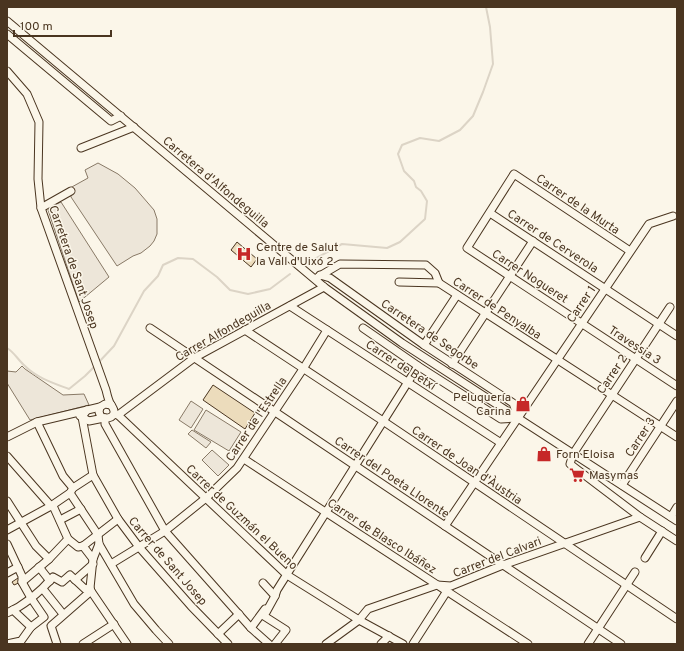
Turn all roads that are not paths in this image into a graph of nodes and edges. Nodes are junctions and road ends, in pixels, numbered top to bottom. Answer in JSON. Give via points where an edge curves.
{"nodes":[{"id":1,"x":7,"y":21,"type":"edge"},
{"id":2,"x":7,"y":34,"type":"edge"},
{"id":3,"x":7,"y":71,"type":"edge"},
{"id":4,"x":120,"y":116,"type":"junction"},
{"id":5,"x":134,"y":127,"type":"junction"},
{"id":6,"x":81,"y":148,"type":"dead end"},
{"id":7,"x":71,"y":191,"type":"dead end"},
{"id":8,"x":41,"y":208,"type":"junction"},
{"id":9,"x":490,"y":213,"type":"junction"},
{"id":10,"x":673,"y":216,"type":"dead end"},
{"id":11,"x":533,"y":241,"type":"junction"},
{"id":12,"x":630,"y":251,"type":"junction"},
{"id":13,"x":510,"y":276,"type":"junction"},
{"id":14,"x":318,"y":277,"type":"junction"},
{"id":15,"x":399,"y":282,"type":"dead end"},
{"id":16,"x":439,"y":283,"type":"junction"},
{"id":17,"x":324,"y":287,"type":"junction"},
{"id":18,"x":605,"y":288,"type":"junction"},
{"id":19,"x":457,"y":295,"type":"junction"},
{"id":20,"x":290,"y":306,"type":"junction"},
{"id":21,"x":670,"y":307,"type":"dead end"},
{"id":22,"x":486,"y":313,"type":"junction"},
{"id":23,"x":582,"y":323,"type":"junction"},
{"id":24,"x":659,"y":324,"type":"junction"},
{"id":25,"x":150,"y":328,"type":"dead end"},
{"id":26,"x":363,"y":328,"type":"dead end"},
{"id":27,"x":245,"y":330,"type":"junction"},
{"id":28,"x":327,"y":330,"type":"junction"},
{"id":29,"x":677,"y":336,"type":"edge"},
{"id":30,"x":424,"y":345,"type":"junction"},
{"id":31,"x":194,"y":358,"type":"junction"},
{"id":32,"x":557,"y":359,"type":"junction"},
{"id":33,"x":636,"y":359,"type":"junction"},
{"id":34,"x":452,"y":364,"type":"junction"},
{"id":35,"x":418,"y":366,"type":"junction"},
{"id":36,"x":303,"y":369,"type":"junction"},
{"id":37,"x":407,"y":382,"type":"junction"},
{"id":38,"x":677,"y":386,"type":"edge"},
{"id":39,"x":612,"y":395,"type":"junction"},
{"id":40,"x":677,"y":401,"type":"edge"},
{"id":41,"x":111,"y":405,"type":"junction"},
{"id":42,"x":100,"y":407,"type":"junction"},
{"id":43,"x":87,"y":410,"type":"junction"},
{"id":44,"x":275,"y":412,"type":"junction"},
{"id":45,"x":74,"y":414,"type":"junction"},
{"id":46,"x":116,"y":414,"type":"junction"},
{"id":47,"x":82,"y":417,"type":"junction"},
{"id":48,"x":104,"y":418,"type":"junction"},
{"id":49,"x":518,"y":418,"type":"junction"},
{"id":50,"x":383,"y":421,"type":"junction"},
{"id":51,"x":37,"y":422,"type":"junction"},
{"id":52,"x":660,"y":426,"type":"junction"},
{"id":53,"x":7,"y":437,"type":"edge"},
{"id":54,"x":677,"y":437,"type":"edge"},
{"id":55,"x":501,"y":444,"type":"junction"},
{"id":56,"x":573,"y":454,"type":"junction"},
{"id":57,"x":7,"y":456,"type":"edge"},
{"id":58,"x":244,"y":459,"type":"junction"},
{"id":59,"x":355,"y":466,"type":"junction"},
{"id":60,"x":93,"y":475,"type":"junction"},
{"id":61,"x":474,"y":483,"type":"junction"},
{"id":62,"x":622,"y":485,"type":"junction"},
{"id":63,"x":71,"y":491,"type":"junction"},
{"id":64,"x":206,"y":498,"type":"junction"},
{"id":65,"x":7,"y":501,"type":"edge"},
{"id":66,"x":51,"y":506,"type":"junction"},
{"id":67,"x":677,"y":507,"type":"edge"},
{"id":68,"x":81,"y":509,"type":"junction"},
{"id":69,"x":326,"y":512,"type":"junction"},
{"id":70,"x":640,"y":517,"type":"junction"},
{"id":71,"x":118,"y":519,"type":"junction"},
{"id":72,"x":674,"y":519,"type":"edge"},
{"id":73,"x":60,"y":520,"type":"junction"},
{"id":74,"x":21,"y":523,"type":"junction"},
{"id":75,"x":445,"y":526,"type":"junction"},
{"id":76,"x":7,"y":530,"type":"edge"},
{"id":77,"x":165,"y":531,"type":"junction"},
{"id":78,"x":662,"y":531,"type":"junction"},
{"id":79,"x":98,"y":535,"type":"junction"},
{"id":80,"x":68,"y":539,"type":"junction"},
{"id":81,"x":677,"y":541,"type":"edge"},
{"id":82,"x":7,"y":544,"type":"edge"},
{"id":83,"x":99,"y":544,"type":"junction"},
{"id":84,"x":565,"y":544,"type":"junction"},
{"id":85,"x":82,"y":546,"type":"junction"},
{"id":86,"x":139,"y":547,"type":"junction"},
{"id":87,"x":645,"y":558,"type":"dead end"},
{"id":88,"x":48,"y":559,"type":"junction"},
{"id":89,"x":93,"y":561,"type":"junction"},
{"id":90,"x":111,"y":564,"type":"junction"},
{"id":91,"x":503,"y":565,"type":"junction"},
{"id":92,"x":39,"y":567,"type":"junction"},
{"id":93,"x":18,"y":568,"type":"junction"},
{"id":94,"x":635,"y":572,"type":"dead end"},
{"id":95,"x":7,"y":573,"type":"edge"},
{"id":96,"x":287,"y":575,"type":"junction"},
{"id":97,"x":73,"y":578,"type":"junction"},
{"id":98,"x":50,"y":581,"type":"junction"},
{"id":99,"x":22,"y":582,"type":"junction"},
{"id":100,"x":263,"y":583,"type":"dead end"},
{"id":101,"x":437,"y":585,"type":"junction"},
{"id":102,"x":627,"y":585,"type":"junction"},
{"id":103,"x":42,"y":589,"type":"junction"},
{"id":104,"x":90,"y":590,"type":"junction"},
{"id":105,"x":447,"y":591,"type":"junction"},
{"id":106,"x":275,"y":596,"type":"junction"},
{"id":107,"x":31,"y":598,"type":"junction"},
{"id":108,"x":10,"y":612,"type":"edge"},
{"id":109,"x":63,"y":614,"type":"junction"},
{"id":110,"x":239,"y":614,"type":"junction"},
{"id":111,"x":677,"y":619,"type":"edge"},
{"id":112,"x":359,"y":620,"type":"junction"},
{"id":113,"x":114,"y":624,"type":"junction"},
{"id":114,"x":31,"y":627,"type":"junction"},
{"id":115,"x":251,"y":628,"type":"junction"},
{"id":116,"x":598,"y":629,"type":"junction"},
{"id":117,"x":218,"y":634,"type":"junction"},
{"id":118,"x":389,"y":636,"type":"junction"},
{"id":119,"x":7,"y":642,"type":"edge"},
{"id":120,"x":57,"y":644,"type":"edge"},
{"id":121,"x":83,"y":644,"type":"edge"},
{"id":122,"x":127,"y":644,"type":"edge"},
{"id":123,"x":169,"y":644,"type":"edge"},
{"id":124,"x":228,"y":644,"type":"edge"},
{"id":125,"x":269,"y":644,"type":"edge"},
{"id":126,"x":275,"y":644,"type":"edge"},
{"id":127,"x":326,"y":644,"type":"edge"},
{"id":128,"x":381,"y":644,"type":"edge"},
{"id":129,"x":403,"y":644,"type":"edge"},
{"id":130,"x":413,"y":644,"type":"edge"},
{"id":131,"x":528,"y":644,"type":"edge"},
{"id":132,"x":588,"y":644,"type":"edge"},
{"id":133,"x":621,"y":644,"type":"edge"}],
"edges":[{"from":1,"to":4,"type":"street","name":"Carretera d'Alfondeguilla"},
{"from":2,"to":4,"type":"street","via":[[111,121]]},
{"from":3,"to":8,"type":"street","name":"Carretera de Sant Josep","via":[[27,94],[39,122],[38,179]]},
{"from":4,"to":5,"type":"street","name":"Carretera d'Alfondeguilla"},
{"from":5,"to":6,"type":"street"},
{"from":5,"to":14,"type":"street","name":"Carretera d'Alfondeguilla"},
{"from":7,"to":8,"type":"street"},
{"from":8,"to":41,"type":"street","name":"Carretera de Sant Josep"},
{"from":9,"to":11,"type":"street","name":"Carrer de Cerverola"},
{"from":9,"to":12,"type":"street","name":"Carrer de la Murta","via":[[514,174]]},
{"from":9,"to":13,"type":"street","name":"Carrer Nogueret","via":[[467,248]]},
{"from":10,"to":12,"type":"street","name":"Carrer 1","via":[[649,224]]},
{"from":11,"to":13,"type":"street"},
{"from":11,"to":18,"type":"street","name":"Carrer de Cerverola"},
{"from":12,"to":18,"type":"street","name":"Carrer 1"},
{"from":13,"to":22,"type":"street"},
{"from":13,"to":23,"type":"street","name":"Carrer Nogueret"},
{"from":14,"to":16,"type":"street","via":[[340,264],[426,266],[436,273]]},
{"from":14,"to":17,"type":"street","name":"Carretera de Segorbe"},
{"from":14,"to":30,"type":"street","name":"Carretera de Segorbe","via":[[330,278]]},
{"from":15,"to":16,"type":"street","name":"Carrer de Penyalba"},
{"from":16,"to":19,"type":"street","name":"Carrer de Penyalba"},
{"from":17,"to":20,"type":"street","name":"Carrer Alfondeguilla"},
{"from":17,"to":49,"type":"street","name":"Carretera de Segorbe","via":[[402,343]]},
{"from":18,"to":23,"type":"street","name":"Carrer 1"},
{"from":18,"to":24,"type":"street","name":"Carrer de Cerverola"},
{"from":19,"to":22,"type":"street","name":"Carrer de Penyalba"},
{"from":19,"to":30,"type":"street"},
{"from":20,"to":27,"type":"street","name":"Carrer Alfondeguilla"},
{"from":20,"to":28,"type":"street","name":"Carrer de Betxí"},
{"from":21,"to":24,"type":"street","name":"Carrer 2"},
{"from":22,"to":32,"type":"street","name":"Carrer de Penyalba"},
{"from":22,"to":34,"type":"street"},
{"from":23,"to":32,"type":"street","name":"Carrer 1"},
{"from":23,"to":33,"type":"street","name":"Travessia 3"},
{"from":24,"to":29,"type":"street","name":"Carrer de Cerverola"},
{"from":24,"to":33,"type":"street","name":"Carrer 2"},
{"from":25,"to":31,"type":"street","name":"Carrer del Poeta Llorente"},
{"from":26,"to":35,"type":"street"},
{"from":27,"to":31,"type":"street","name":"Carrer Alfondeguilla"},
{"from":27,"to":36,"type":"street","name":"Carrer de Joan d'Àustria"},
{"from":28,"to":36,"type":"street","name":"Carrer de l'Estrella"},
{"from":28,"to":37,"type":"street","name":"Carrer de Betxí"},
{"from":30,"to":34,"type":"street","name":"Carretera de Segorbe"},
{"from":31,"to":44,"type":"street","name":"Carrer del Poeta Llorente"},
{"from":31,"to":46,"type":"street","name":"Carrer Alfondeguilla"},
{"from":32,"to":39,"type":"street","name":"Carrer de Penyalba"},
{"from":32,"to":49,"type":"street","name":"Carrer 1"},
{"from":33,"to":38,"type":"street","name":"Travessia 3"},
{"from":33,"to":39,"type":"street","name":"Carrer 2"},
{"from":34,"to":49,"type":"street","name":"Carretera de Segorbe","via":[[513,403]]},
{"from":35,"to":37,"type":"street"},
{"from":35,"to":49,"type":"street","via":[[501,419]]},
{"from":36,"to":44,"type":"street","name":"Carrer de l'Estrella"},
{"from":36,"to":50,"type":"street","name":"Carrer de Joan d'Àustria"},
{"from":37,"to":50,"type":"street"},
{"from":37,"to":55,"type":"street","name":"Carrer de Betxí"},
{"from":39,"to":52,"type":"street","name":"Carrer de Penyalba"},
{"from":39,"to":56,"type":"street","name":"Carrer 2"},
{"from":40,"to":52,"type":"street","name":"Carrer 3"},
{"from":41,"to":42,"type":"street","via":[[105,404]]},
{"from":41,"to":46,"type":"street"},
{"from":42,"to":43,"type":"street"},
{"from":42,"to":48,"type":"street","via":[[99,412]]},
{"from":43,"to":45,"type":"street"},
{"from":43,"to":47,"type":"street"},
{"from":44,"to":58,"type":"street","name":"Carrer de l'Estrella"},
{"from":44,"to":59,"type":"street","name":"Carrer del Poeta Llorente"},
{"from":45,"to":47,"type":"street"},
{"from":45,"to":51,"type":"street"},
{"from":46,"to":48,"type":"street"},
{"from":46,"to":64,"type":"street","name":"Carrer de Guzmán el Bueno"},
{"from":47,"to":48,"type":"street","via":[[89,421]]},
{"from":47,"to":60,"type":"street","name":"Carrer de Sant Josep"},
{"from":48,"to":77,"type":"street"},
{"from":49,"to":55,"type":"street","name":"Carrer 1"},
{"from":49,"to":56,"type":"street","name":"Carretera de Segorbe"},
{"from":50,"to":59,"type":"street"},
{"from":50,"to":61,"type":"street","name":"Carrer de Joan d'Àustria"},
{"from":51,"to":53,"type":"street"},
{"from":51,"to":63,"type":"street"},
{"from":52,"to":54,"type":"street","name":"Carrer de Penyalba"},
{"from":52,"to":62,"type":"street","name":"Carrer 3"},
{"from":55,"to":61,"type":"street","name":"Carrer 1"},
{"from":56,"to":62,"type":"street","name":"Carretera de Segorbe"},
{"from":56,"to":70,"type":"street","via":[[570,464]]},
{"from":57,"to":66,"type":"street"},
{"from":58,"to":64,"type":"street","name":"Carrer de l'Estrella"},
{"from":58,"to":69,"type":"street","name":"Carrer de Blasco Ibáñez"},
{"from":59,"to":69,"type":"street"},
{"from":59,"to":75,"type":"street","name":"Carrer del Poeta Llorente"},
{"from":60,"to":63,"type":"street"},
{"from":60,"to":71,"type":"street","name":"Carrer de Sant Josep"},
{"from":61,"to":75,"type":"street","name":"Carrer 1"},
{"from":61,"to":84,"type":"street","name":"Carrer de Joan d'Àustria"},
{"from":62,"to":72,"type":"street","name":"Carretera de Segorbe"},
{"from":63,"to":66,"type":"street"},
{"from":63,"to":68,"type":"street"},
{"from":64,"to":77,"type":"street","name":"Carrer de l'Estrella"},
{"from":64,"to":96,"type":"street","name":"Carrer de Guzmán el Bueno"},
{"from":65,"to":74,"type":"street"},
{"from":66,"to":73,"type":"street"},
{"from":66,"to":74,"type":"street"},
{"from":67,"to":72,"type":"street"},
{"from":68,"to":73,"type":"street"},
{"from":68,"to":79,"type":"street"},
{"from":69,"to":96,"type":"street"},
{"from":69,"to":101,"type":"street","name":"Carrer de Blasco Ibáñez"},
{"from":70,"to":78,"type":"street"},
{"from":70,"to":84,"type":"street","name":"Carrer del Calvari"},
{"from":71,"to":79,"type":"street"},
{"from":71,"to":86,"type":"street","name":"Carrer de Sant Josep"},
{"from":73,"to":80,"type":"street"},
{"from":74,"to":76,"type":"street"},
{"from":74,"to":88,"type":"street"},
{"from":75,"to":91,"type":"street","name":"Carrer del Poeta Llorente"},
{"from":77,"to":86,"type":"street","name":"Carrer de l'Estrella"},
{"from":77,"to":110,"type":"street"},
{"from":78,"to":81,"type":"street"},
{"from":78,"to":87,"type":"street"},
{"from":79,"to":83,"type":"street"},
{"from":79,"to":85,"type":"street"},
{"from":80,"to":85,"type":"street","via":[[78,547]]},
{"from":80,"to":88,"type":"street"},
{"from":82,"to":93,"type":"street"},
{"from":83,"to":89,"type":"street"},
{"from":83,"to":90,"type":"street"},
{"from":84,"to":91,"type":"street","name":"Carrer del Calvari"},
{"from":84,"to":102,"type":"street","name":"Carrer de Joan d'Àustria"},
{"from":85,"to":89,"type":"street"},
{"from":86,"to":90,"type":"street","name":"Carrer de l'Estrella"},
{"from":86,"to":117,"type":"street","name":"Carrer de Sant Josep"},
{"from":88,"to":92,"type":"street"},
{"from":89,"to":97,"type":"street"},
{"from":89,"to":104,"type":"street"},
{"from":90,"to":123,"type":"street","via":[[134,604]]},
{"from":91,"to":101,"type":"street","name":"Carrer del Calvari","via":[[451,586]]},
{"from":91,"to":116,"type":"street","name":"Carrer del Poeta Llorente"},
{"from":92,"to":98,"type":"street"},
{"from":92,"to":99,"type":"street"},
{"from":93,"to":95,"type":"street"},
{"from":93,"to":99,"type":"street"},
{"from":94,"to":102,"type":"street"},
{"from":96,"to":106,"type":"street"},
{"from":96,"to":112,"type":"street","name":"Carrer de Guzmán el Bueno"},
{"from":97,"to":98,"type":"street","via":[[62,582],[53,577]]},
{"from":97,"to":104,"type":"street"},
{"from":98,"to":103,"type":"street"},
{"from":99,"to":107,"type":"street"},
{"from":100,"to":106,"type":"street"},
{"from":101,"to":105,"type":"street","name":"Carrer de Blasco Ibáñez"},
{"from":101,"to":112,"type":"street","name":"Carrer del Calvari","via":[[368,609]]},
{"from":102,"to":111,"type":"street","name":"Carrer de Joan d'Àustria"},
{"from":102,"to":116,"type":"street"},
{"from":103,"to":107,"type":"street"},
{"from":103,"to":109,"type":"street"},
{"from":104,"to":109,"type":"street"},
{"from":104,"to":113,"type":"street"},
{"from":105,"to":130,"type":"street"},
{"from":105,"to":131,"type":"street","name":"Carrer de Blasco Ibáñez"},
{"from":106,"to":115,"type":"street"},
{"from":106,"to":126,"type":"street","via":[[264,616],[286,630]]},
{"from":107,"to":108,"type":"street"},
{"from":107,"to":114,"type":"street","via":[[44,617]]},
{"from":108,"to":114,"type":"street"},
{"from":109,"to":120,"type":"street","via":[[50,626]]},
{"from":110,"to":115,"type":"street"},
{"from":110,"to":117,"type":"street"},
{"from":112,"to":118,"type":"street","name":"Carrer de Guzmán el Bueno"},
{"from":112,"to":127,"type":"street","name":"Carrer del Calvari"},
{"from":113,"to":121,"type":"street"},
{"from":113,"to":122,"type":"street"},
{"from":114,"to":119,"type":"street","via":[[21,641]]},
{"from":115,"to":125,"type":"street"},
{"from":116,"to":132,"type":"street"},
{"from":116,"to":133,"type":"street","name":"Carrer del Poeta Llorente"},
{"from":117,"to":124,"type":"street","name":"Carrer de Sant Josep"},
{"from":118,"to":128,"type":"street"},
{"from":118,"to":129,"type":"street","name":"Carrer de Guzmán el Bueno"}]}
